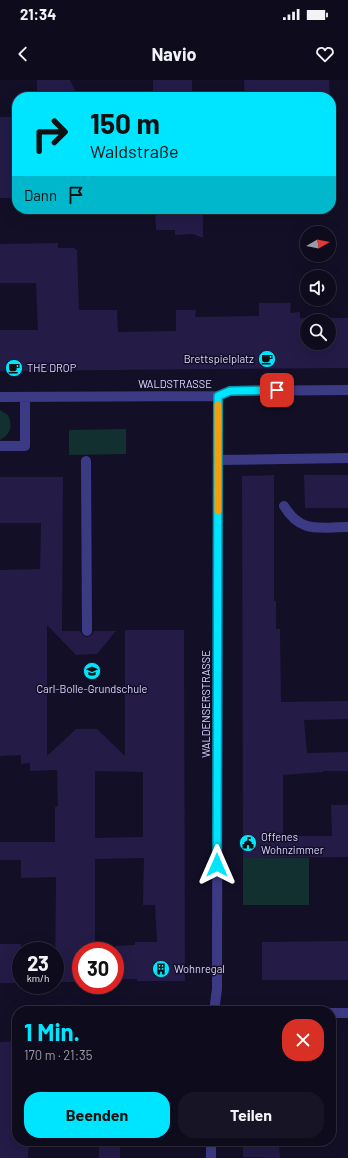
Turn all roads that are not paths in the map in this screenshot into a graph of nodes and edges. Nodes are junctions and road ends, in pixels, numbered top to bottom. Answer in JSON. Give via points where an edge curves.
{"nodes":[{"id":1,"x":348,"y":390,"type":"edge"},
{"id":2,"x":218,"y":396,"type":"junction"},
{"id":3,"x":0,"y":397,"type":"edge"},
{"id":4,"x":24,"y":397,"type":"junction"},
{"id":5,"x":0,"y":446,"type":"edge"},
{"id":6,"x":348,"y":458,"type":"edge"},
{"id":7,"x":218,"y":460,"type":"junction"},
{"id":8,"x":86,"y":461,"type":"dead end"},
{"id":9,"x":284,"y":506,"type":"dead end"},
{"id":10,"x":348,"y":527,"type":"edge"},
{"id":11,"x":87,"y":631,"type":"dead end"},
{"id":12,"x":214,"y":1006,"type":"edge"},
{"id":13,"x":336,"y":1013,"type":"edge"},
{"id":14,"x":348,"y":1013,"type":"edge"},
{"id":15,"x":211,"y":1146,"type":"edge"},
{"id":16,"x":211,"y":1158,"type":"edge"}],
"edges":[{"from":1,"to":2,"type":"street","name":"WALDSTRASSE","via":[[230,391]]},
{"from":2,"to":4,"type":"street","name":"WALDSTRASSE"},
{"from":2,"to":7,"type":"street","name":"WALDENSERSTRASSE"},
{"from":3,"to":4,"type":"street","name":"WALDSTRASSE"},
{"from":4,"to":5,"type":"street","via":[[25,446]]},
{"from":6,"to":7,"type":"street"},
{"from":7,"to":12,"type":"street","name":"WALDENSERSTRASSE","via":[[217,981]]},
{"from":8,"to":11,"type":"street"},
{"from":9,"to":10,"type":"street","via":[[299,524],[312,527]]},
{"from":13,"to":14,"type":"street"},
{"from":15,"to":16,"type":"street"}]}
